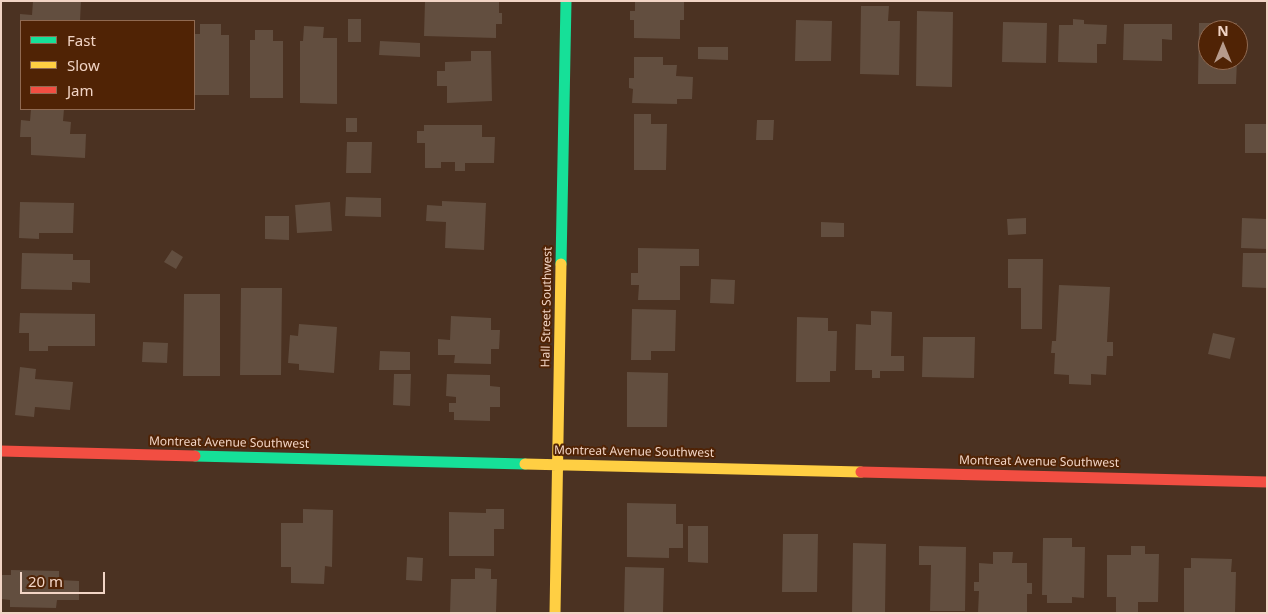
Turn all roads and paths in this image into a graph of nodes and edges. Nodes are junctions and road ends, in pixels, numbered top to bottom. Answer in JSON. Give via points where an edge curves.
{"nodes":[{"id":1,"x":566,"y":1,"type":"edge"},
{"id":2,"x":1,"y":451,"type":"edge"},
{"id":3,"x":558,"y":464,"type":"junction"},
{"id":4,"x":1267,"y":482,"type":"edge"},
{"id":5,"x":555,"y":613,"type":"edge"}],
"edges":[{"from":1,"to":3,"type":"street","name":"Hall Street Southwest"},
{"from":2,"to":3,"type":"street","name":"Montreat Avenue Southwest"},
{"from":3,"to":4,"type":"street","name":"Montreat Avenue Southwest"},
{"from":3,"to":5,"type":"street","name":"Hall Street Southwest"}]}
